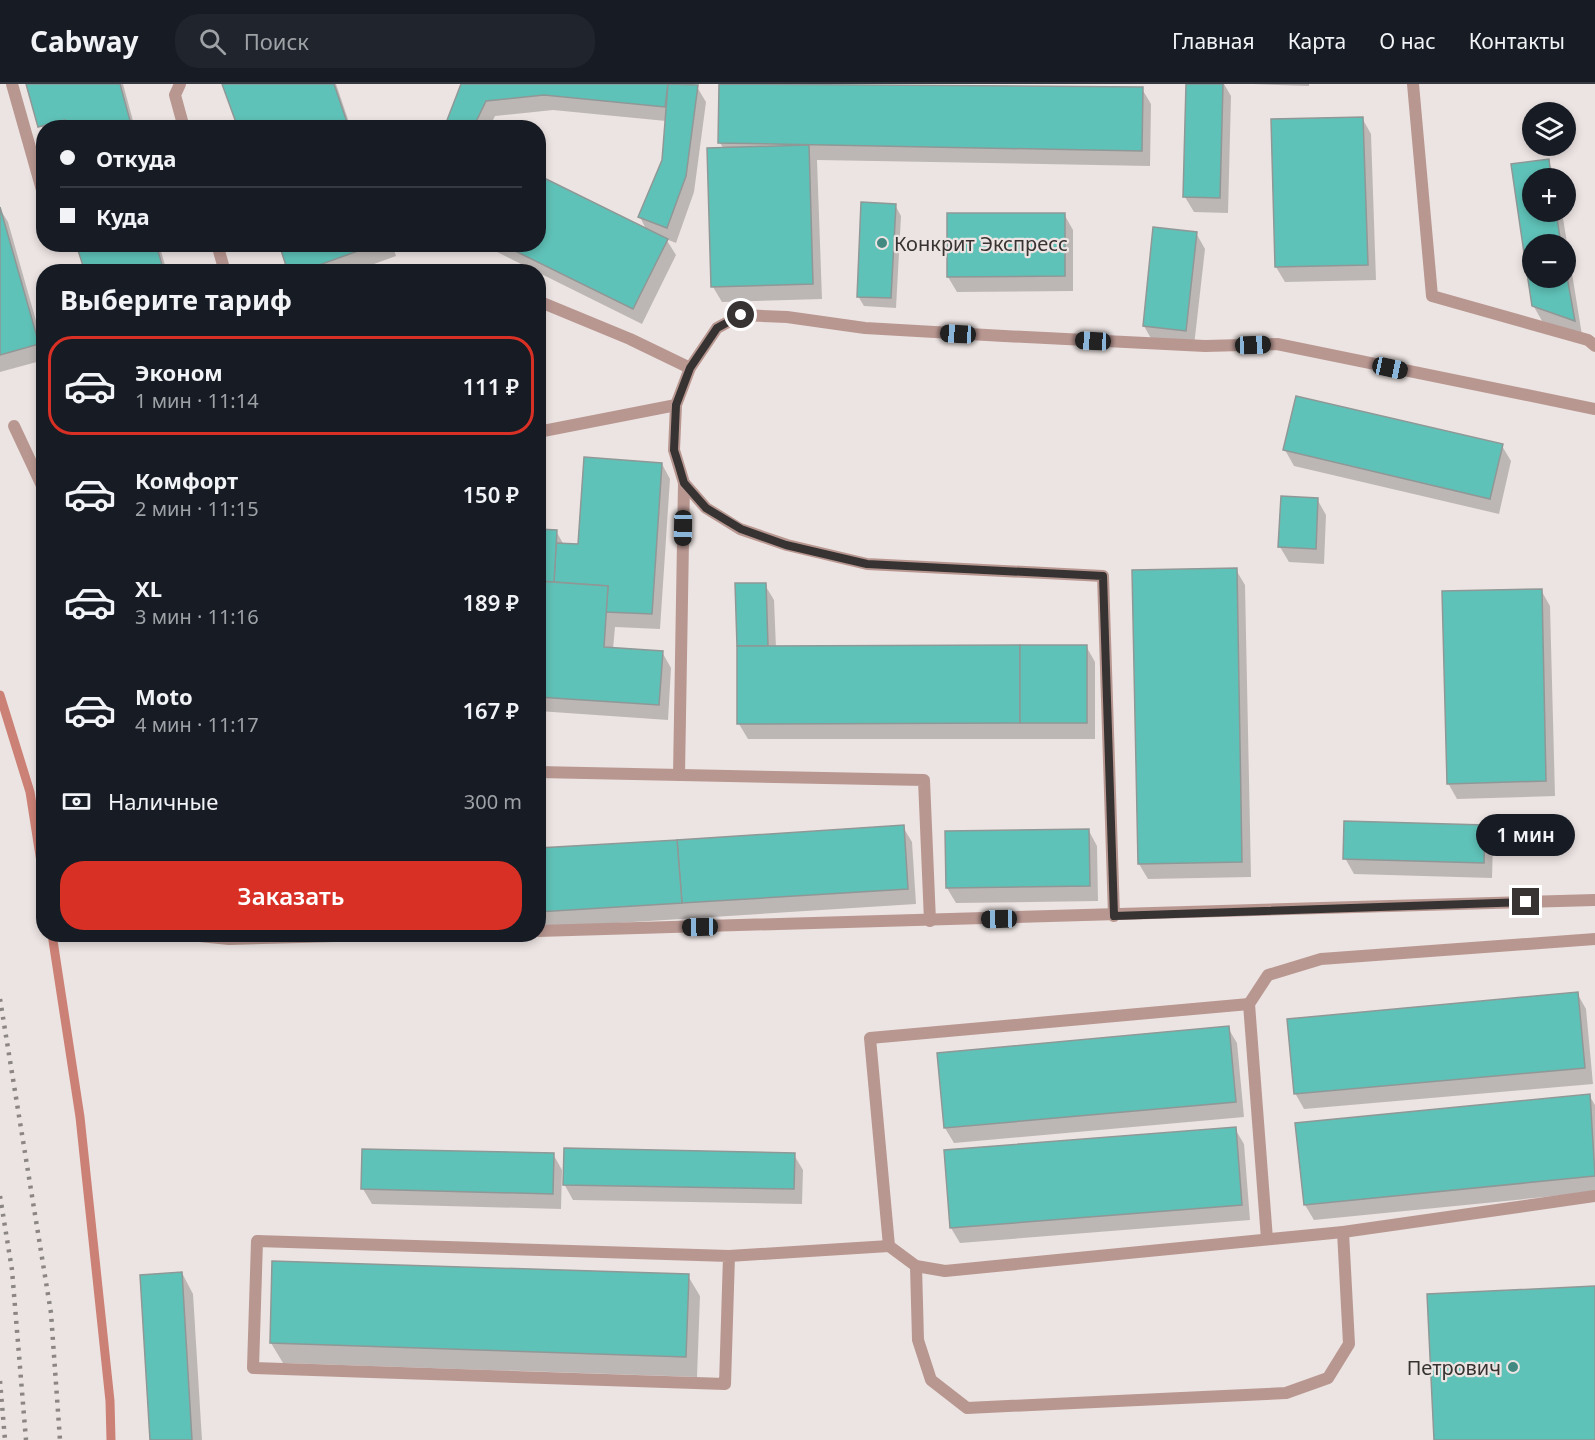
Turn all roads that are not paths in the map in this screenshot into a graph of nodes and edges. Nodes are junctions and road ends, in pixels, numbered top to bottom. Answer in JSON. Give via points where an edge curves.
{"nodes":[{"id":1,"x":12,"y":84,"type":"edge"},
{"id":2,"x":180,"y":84,"type":"edge"},
{"id":3,"x":1413,"y":84,"type":"edge"},
{"id":4,"x":182,"y":120,"type":"edge"},
{"id":5,"x":36,"y":169,"type":"edge"},
{"id":6,"x":546,"y":304,"type":"edge"},
{"id":7,"x":1595,"y":346,"type":"edge"},
{"id":8,"x":690,"y":368,"type":"junction"},
{"id":9,"x":676,"y":405,"type":"junction"},
{"id":10,"x":1595,"y":409,"type":"edge"},
{"id":11,"x":14,"y":426,"type":"dead end"},
{"id":12,"x":546,"y":430,"type":"edge"},
{"id":13,"x":36,"y":473,"type":"edge"},
{"id":14,"x":684,"y":483,"type":"junction"},
{"id":15,"x":546,"y":772,"type":"edge"},
{"id":16,"x":679,"y":775,"type":"junction"},
{"id":17,"x":1595,"y":900,"type":"edge"},
{"id":18,"x":1114,"y":916,"type":"junction"},
{"id":19,"x":930,"y":921,"type":"junction"},
{"id":20,"x":546,"y":931,"type":"edge"},
{"id":21,"x":1595,"y":939,"type":"edge"},
{"id":22,"x":1249,"y":1004,"type":"junction"},
{"id":23,"x":1595,"y":1196,"type":"edge"},
{"id":24,"x":1343,"y":1232,"type":"junction"},
{"id":25,"x":1267,"y":1239,"type":"junction"},
{"id":26,"x":889,"y":1246,"type":"junction"},
{"id":27,"x":729,"y":1256,"type":"junction"},
{"id":28,"x":915,"y":1266,"type":"junction"}],
"edges":[{"from":1,"to":5,"type":"lane"},
{"from":2,"to":4,"type":"lane","via":[[175,95]]},
{"from":3,"to":7,"type":"lane","via":[[1432,296],[1588,340]]},
{"from":6,"to":8,"type":"lane"},
{"from":8,"to":9,"type":"lane"},
{"from":8,"to":10,"type":"lane","via":[[717,328],[741,315],[787,316],[911,331],[1205,346],[1277,344]]},
{"from":9,"to":12,"type":"lane"},
{"from":9,"to":14,"type":"lane","via":[[674,450]]},
{"from":11,"to":13,"type":"lane"},
{"from":14,"to":16,"type":"lane"},
{"from":14,"to":18,"type":"lane","via":[[706,508],[741,529],[786,545],[867,564],[1103,576]]},
{"from":15,"to":16,"type":"lane"},
{"from":16,"to":19,"type":"lane","via":[[924,780]]},
{"from":17,"to":18,"type":"lane"},
{"from":18,"to":19,"type":"lane"},
{"from":19,"to":20,"type":"lane"},
{"from":21,"to":22,"type":"lane","via":[[1321,959],[1269,975]]},
{"from":22,"to":25,"type":"lane"},
{"from":22,"to":26,"type":"lane","via":[[870,1038]]},
{"from":23,"to":24,"type":"lane"},
{"from":24,"to":25,"type":"lane"},
{"from":24,"to":28,"type":"lane","via":[[1349,1344],[1328,1378],[1286,1393],[967,1408],[931,1380],[918,1340]]},
{"from":25,"to":28,"type":"lane","via":[[945,1270]]},
{"from":26,"to":27,"type":"lane"},
{"from":26,"to":28,"type":"lane"},
{"from":27,"to":27,"type":"lane","via":[[257,1241],[253,1368],[725,1383]]}]}
